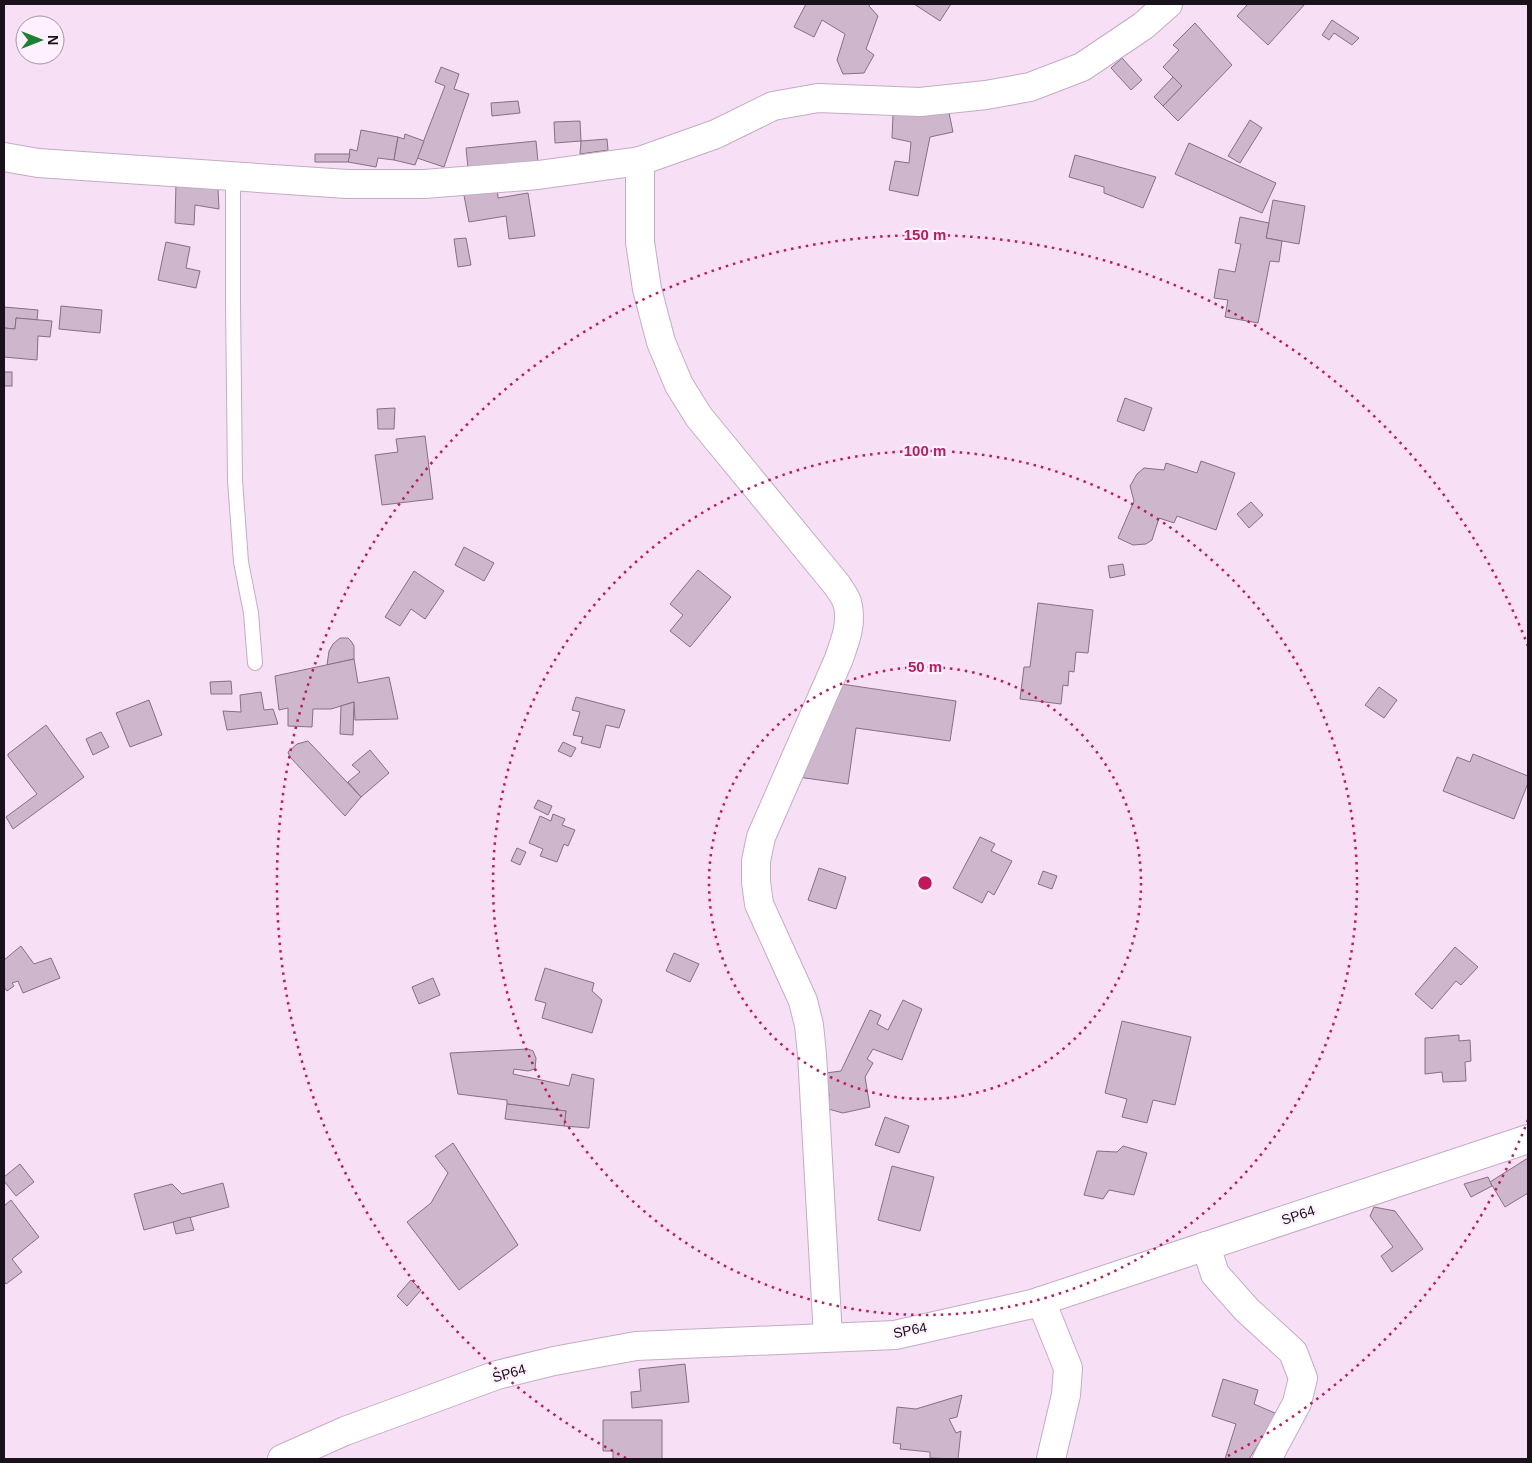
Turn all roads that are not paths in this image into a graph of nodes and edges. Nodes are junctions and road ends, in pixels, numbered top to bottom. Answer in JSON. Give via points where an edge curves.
{"nodes":[{"id":1,"x":1168,"y":4,"type":"edge"},
{"id":2,"x":4,"y":158,"type":"edge"},
{"id":3,"x":640,"y":161,"type":"junction"},
{"id":4,"x":233,"y":177,"type":"junction"},
{"id":5,"x":255,"y":663,"type":"dead end"},
{"id":6,"x":1528,"y":1139,"type":"edge"},
{"id":7,"x":1206,"y":1246,"type":"junction"},
{"id":8,"x":1041,"y":1301,"type":"junction"},
{"id":9,"x":828,"y":1337,"type":"junction"},
{"id":10,"x":282,"y":1459,"type":"edge"},
{"id":11,"x":1051,"y":1459,"type":"edge"},
{"id":12,"x":1266,"y":1459,"type":"edge"}],
"edges":[{"from":1,"to":3,"type":"street","via":[[1143,26],[1082,67],[1030,87],[920,102],[818,98],[772,106],[716,134]]},
{"from":2,"to":4,"type":"street"},
{"from":3,"to":4,"type":"street","via":[[538,175],[424,184],[347,184]]},
{"from":3,"to":9,"type":"street","via":[[640,242],[647,290],[661,342],[679,385],[699,417],[837,585],[846,602],[849,619],[844,645],[762,836],[756,861],[759,904],[803,1001],[809,1025]]},
{"from":4,"to":5,"type":"lane","via":[[235,480],[241,562],[251,613]]},
{"from":6,"to":7,"type":"street","name":"SP64","number":"SP64"},
{"from":7,"to":8,"type":"street","name":"SP64","number":"SP64"},
{"from":7,"to":12,"type":"street","via":[[1215,1274],[1247,1310],[1293,1352],[1304,1378],[1297,1403]]},
{"from":8,"to":9,"type":"street","name":"SP64","number":"SP64","via":[[895,1335]]},
{"from":8,"to":11,"type":"street","via":[[1068,1368],[1066,1394]]},
{"from":9,"to":10,"type":"street","name":"SP64","number":"SP64","via":[[636,1346],[554,1361],[497,1375],[345,1431]]}]}
